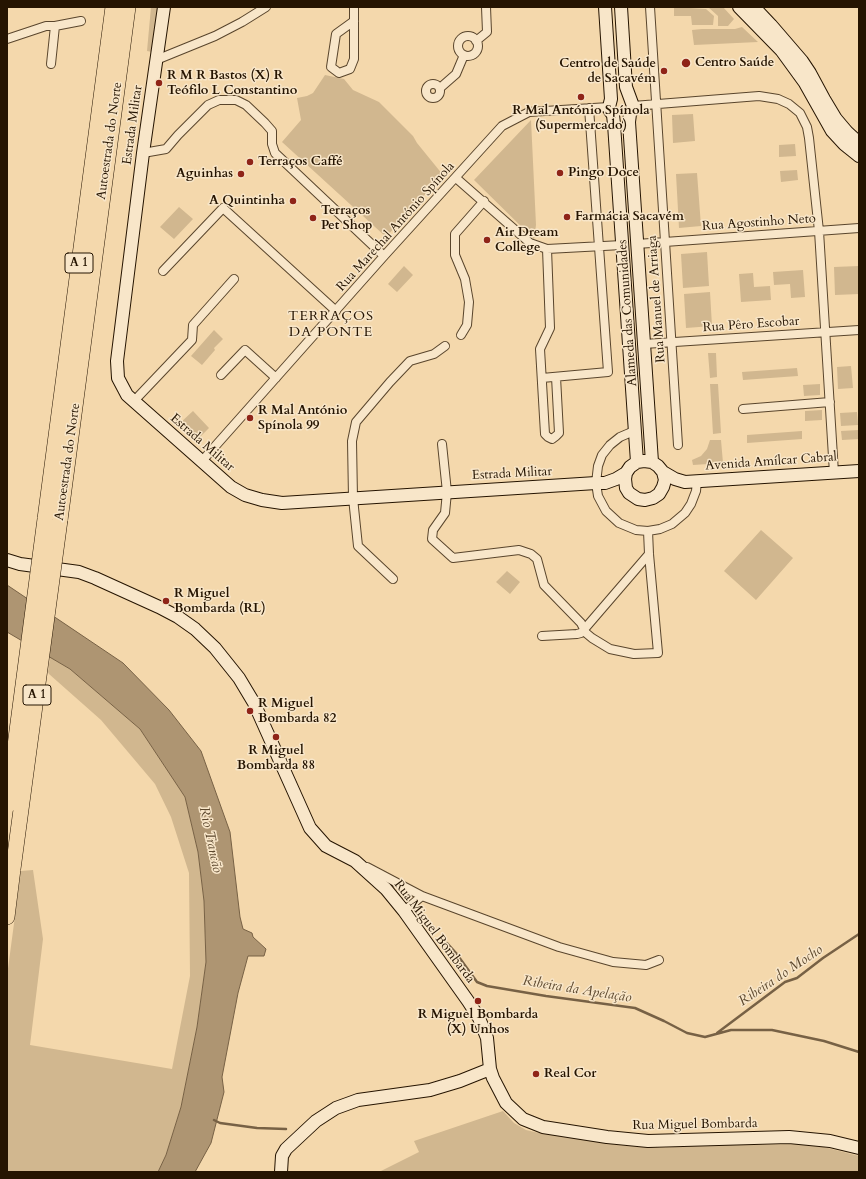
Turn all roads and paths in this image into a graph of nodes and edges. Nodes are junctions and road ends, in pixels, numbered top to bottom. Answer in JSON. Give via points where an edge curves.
{"nodes":[{"id":1,"x":113,"y":7,"type":"edge"},
{"id":2,"x":128,"y":7,"type":"edge"},
{"id":3,"x":164,"y":7,"type":"edge"},
{"id":4,"x":266,"y":7,"type":"edge"},
{"id":5,"x":354,"y":7,"type":"edge"},
{"id":6,"x":486,"y":7,"type":"edge"},
{"id":7,"x":605,"y":7,"type":"edge"},
{"id":8,"x":621,"y":7,"type":"edge"},
{"id":9,"x":650,"y":7,"type":"edge"},
{"id":10,"x":739,"y":7,"type":"edge"},
{"id":11,"x":754,"y":7,"type":"edge"},
{"id":12,"x":81,"y":21,"type":"dead end"},
{"id":13,"x":354,"y":21,"type":"junction"},
{"id":14,"x":55,"y":26,"type":"junction"},
{"id":15,"x":7,"y":39,"type":"edge"},
{"id":16,"x":476,"y":41,"type":"junction"},
{"id":17,"x":464,"y":55,"type":"junction"},
{"id":18,"x":156,"y":60,"type":"junction"},
{"id":19,"x":51,"y":64,"type":"dead end"},
{"id":20,"x":440,"y":88,"type":"dead end"},
{"id":21,"x":656,"y":104,"type":"junction"},
{"id":22,"x":631,"y":106,"type":"junction"},
{"id":23,"x":611,"y":107,"type":"junction"},
{"id":24,"x":589,"y":108,"type":"junction"},
{"id":25,"x":859,"y":143,"type":"edge"},
{"id":26,"x":143,"y":153,"type":"junction"},
{"id":27,"x":859,"y":156,"type":"edge"},
{"id":28,"x":456,"y":178,"type":"junction"},
{"id":29,"x":484,"y":201,"type":"junction"},
{"id":30,"x":859,"y":228,"type":"edge"},
{"id":31,"x":819,"y":231,"type":"junction"},
{"id":32,"x":665,"y":241,"type":"junction"},
{"id":33,"x":637,"y":244,"type":"junction"},
{"id":34,"x":622,"y":245,"type":"junction"},
{"id":35,"x":599,"y":246,"type":"junction"},
{"id":36,"x":546,"y":249,"type":"junction"},
{"id":37,"x":384,"y":256,"type":"junction"},
{"id":38,"x":163,"y":271,"type":"dead end"},
{"id":39,"x":234,"y":279,"type":"dead end"},
{"id":40,"x":336,"y":311,"type":"junction"},
{"id":41,"x":859,"y":330,"type":"edge"},
{"id":42,"x":825,"y":332,"type":"junction"},
{"id":43,"x":461,"y":335,"type":"dead end"},
{"id":44,"x":671,"y":342,"type":"junction"},
{"id":45,"x":644,"y":344,"type":"junction"},
{"id":46,"x":445,"y":346,"type":"dead end"},
{"id":47,"x":221,"y":375,"type":"dead end"},
{"id":48,"x":556,"y":377,"type":"junction"},
{"id":49,"x":276,"y":378,"type":"junction"},
{"id":50,"x":542,"y":378,"type":"junction"},
{"id":51,"x":134,"y":401,"type":"junction"},
{"id":52,"x":830,"y":402,"type":"junction"},
{"id":53,"x":743,"y":409,"type":"dead end"},
{"id":54,"x":634,"y":431,"type":"junction"},
{"id":55,"x":442,"y":444,"type":"dead end"},
{"id":56,"x":678,"y":445,"type":"dead end"},
{"id":57,"x":202,"y":461,"type":"junction"},
{"id":58,"x":637,"y":462,"type":"junction"},
{"id":59,"x":652,"y":462,"type":"junction"},
{"id":60,"x":859,"y":471,"type":"edge"},
{"id":61,"x":663,"y":472,"type":"junction"},
{"id":62,"x":626,"y":473,"type":"junction"},
{"id":63,"x":834,"y":473,"type":"junction"},
{"id":64,"x":691,"y":482,"type":"junction"},
{"id":65,"x":600,"y":483,"type":"junction"},
{"id":66,"x":446,"y":492,"type":"junction"},
{"id":67,"x":629,"y":493,"type":"junction"},
{"id":68,"x":659,"y":494,"type":"junction"},
{"id":69,"x":353,"y":498,"type":"junction"},
{"id":70,"x":53,"y":519,"type":"junction"},
{"id":71,"x":648,"y":531,"type":"junction"},
{"id":72,"x":648,"y":554,"type":"junction"},
{"id":73,"x":7,"y":560,"type":"edge"},
{"id":74,"x":393,"y":579,"type":"dead end"},
{"id":75,"x":584,"y":629,"type":"junction"},
{"id":76,"x":542,"y":636,"type":"dead end"},
{"id":77,"x":7,"y":806,"type":"edge"},
{"id":78,"x":355,"y":861,"type":"junction"},
{"id":79,"x":422,"y":896,"type":"junction"},
{"id":80,"x":404,"y":911,"type":"junction"},
{"id":81,"x":7,"y":918,"type":"edge"},
{"id":82,"x":659,"y":960,"type":"dead end"},
{"id":83,"x":490,"y":1069,"type":"junction"},
{"id":84,"x":859,"y":1148,"type":"edge"},
{"id":85,"x":281,"y":1172,"type":"edge"}],
"edges":[{"from":1,"to":70,"type":"highway","name":"Autoestrada do Norte","number":"A 1"},
{"from":2,"to":70,"type":"highway","name":"Autoestrada do Norte","number":"A 1"},
{"from":3,"to":18,"type":"street","name":"Estrada Militar"},
{"from":4,"to":18,"type":"street","via":[[215,36]]},
{"from":5,"to":13,"type":"street"},
{"from":6,"to":16,"type":"street","via":[[487,32]]},
{"from":7,"to":23,"type":"street","name":"Alameda das Comunidades"},
{"from":8,"to":22,"type":"street","name":"Alameda das Comunidades","via":[[626,87]]},
{"from":9,"to":21,"type":"street","name":"Rua Manuel de Arriaga"},
{"from":10,"to":27,"type":"street","via":[[781,50],[802,79],[832,131]]},
{"from":11,"to":25,"type":"street","via":[[802,61],[836,119]]},
{"from":12,"to":14,"type":"street"},
{"from":13,"to":13,"type":"street","via":[[336,34],[331,67],[339,73],[350,69],[354,59]]},
{"from":14,"to":15,"type":"street","via":[[46,26]]},
{"from":14,"to":19,"type":"street"},
{"from":16,"to":17,"type":"street","via":[[475,52],[469,56]]},
{"from":16,"to":17,"type":"street","via":[[467,36],[461,39],[458,49]]},
{"from":17,"to":20,"type":"street","via":[[456,74]]},
{"from":18,"to":26,"type":"street","name":"Estrada Militar"},
{"from":21,"to":22,"type":"street"},
{"from":21,"to":31,"type":"street","via":[[759,96],[789,104],[800,113],[807,127]]},
{"from":21,"to":32,"type":"street","name":"Rua Manuel de Arriaga"},
{"from":22,"to":23,"type":"street","via":[[626,117],[621,118],[617,118]]},
{"from":22,"to":23,"type":"street","via":[[625,95],[620,94],[616,95]]},
{"from":22,"to":33,"type":"street","name":"Alameda das Comunidades","via":[[629,122]]},
{"from":23,"to":24,"type":"street","name":"Rua Marechal António Spínola"},
{"from":23,"to":34,"type":"street","name":"Alameda das Comunidades"},
{"from":24,"to":28,"type":"street","name":"Rua Marechal António Spínola","via":[[529,112],[502,126]]},
{"from":24,"to":35,"type":"street"},
{"from":26,"to":37,"type":"street","via":[[166,149],[208,105],[219,100],[236,100],[246,105],[272,131],[275,153]]},
{"from":26,"to":51,"type":"street","name":"Estrada Militar","via":[[117,361],[118,378],[127,395]]},
{"from":28,"to":29,"type":"street"},
{"from":28,"to":37,"type":"street","name":"Rua Marechal António Spínola"},
{"from":29,"to":36,"type":"street","via":[[530,243]]},
{"from":29,"to":43,"type":"street","via":[[455,234],[455,255],[465,279],[469,302],[467,325]]},
{"from":30,"to":31,"type":"street","name":"Rua Agostinho Neto"},
{"from":31,"to":32,"type":"street","name":"Rua Agostinho Neto"},
{"from":31,"to":42,"type":"street"},
{"from":32,"to":33,"type":"street","name":"Rua Agostinho Neto"},
{"from":32,"to":44,"type":"street","name":"Rua Manuel de Arriaga"},
{"from":33,"to":45,"type":"street","name":"Alameda das Comunidades"},
{"from":34,"to":35,"type":"street"},
{"from":34,"to":54,"type":"street","name":"Alameda das Comunidades"},
{"from":35,"to":36,"type":"street"},
{"from":35,"to":48,"type":"street","via":[[608,372]]},
{"from":36,"to":50,"type":"street","via":[[550,328],[540,349]]},
{"from":37,"to":40,"type":"street","name":"Rua Marechal António Spínola"},
{"from":38,"to":40,"type":"street","via":[[223,208]]},
{"from":39,"to":51,"type":"street","via":[[193,325],[192,340]]},
{"from":40,"to":49,"type":"street","name":"Rua Marechal António Spínola"},
{"from":41,"to":42,"type":"street","name":"Rua Pêro Escobar"},
{"from":42,"to":44,"type":"street","name":"Rua Pêro Escobar"},
{"from":42,"to":52,"type":"street"},
{"from":44,"to":45,"type":"street","name":"Rua Pêro Escobar"},
{"from":44,"to":56,"type":"street","name":"Rua Manuel de Arriaga"},
{"from":45,"to":59,"type":"street","name":"Alameda das Comunidades"},
{"from":46,"to":69,"type":"street","via":[[434,354],[410,361],[356,422],[352,441]]},
{"from":47,"to":49,"type":"street","via":[[245,350]]},
{"from":48,"to":50,"type":"street"},
{"from":48,"to":50,"type":"street","via":[[558,433],[552,438],[545,434]]},
{"from":49,"to":57,"type":"street","name":"Rua Marechal António Spínola"},
{"from":51,"to":57,"type":"street","name":"Estrada Militar"},
{"from":52,"to":53,"type":"street"},
{"from":52,"to":63,"type":"street"},
{"from":54,"to":58,"type":"street","name":"Alameda das Comunidades"},
{"from":54,"to":65,"type":"street","via":[[620,437],[602,456],[598,466]]},
{"from":55,"to":66,"type":"street"},
{"from":57,"to":69,"type":"street","name":"Estrada Militar","via":[[231,487],[262,500],[282,502]]},
{"from":58,"to":59,"type":"street"},
{"from":58,"to":62,"type":"street"},
{"from":59,"to":61,"type":"street"},
{"from":60,"to":63,"type":"street","name":"Avenida Amílcar Cabral"},
{"from":61,"to":64,"type":"street","via":[[675,479]]},
{"from":61,"to":68,"type":"street","via":[[665,480]]},
{"from":62,"to":65,"type":"street","name":"Estrada Militar","via":[[616,479]]},
{"from":62,"to":67,"type":"street"},
{"from":63,"to":64,"type":"street","name":"Avenida Amílcar Cabral"},
{"from":64,"to":68,"type":"street"},
{"from":64,"to":71,"type":"street","via":[[696,491],[685,513],[672,524]]},
{"from":65,"to":66,"type":"street","name":"Estrada Militar"},
{"from":65,"to":67,"type":"street","name":"Estrada Militar"},
{"from":65,"to":71,"type":"street","via":[[598,496],[606,511],[619,523],[636,530]]},
{"from":66,"to":69,"type":"street","name":"Estrada Militar"},
{"from":66,"to":75,"type":"street","via":[[445,513],[433,530],[432,538],[453,558],[519,550],[531,554],[537,559],[544,585],[581,622]]},
{"from":67,"to":68,"type":"street","via":[[638,499],[646,500]]},
{"from":69,"to":74,"type":"street","via":[[358,546]]},
{"from":70,"to":77,"type":"highway","name":"Autoestrada do Norte","number":"A 1","bridge":true},
{"from":70,"to":81,"type":"highway","name":"Autoestrada do Norte","number":"A 1","bridge":true},
{"from":71,"to":72,"type":"street"},
{"from":72,"to":75,"type":"street"},
{"from":72,"to":75,"type":"street","via":[[658,653],[634,654],[610,649],[592,638]]},
{"from":73,"to":78,"type":"street","name":"Rua Miguel Bombarda","via":[[78,572],[95,578],[172,614],[206,638],[232,669],[254,704],[310,828],[326,846]]},
{"from":75,"to":76,"type":"street","via":[[578,634]]},
{"from":78,"to":79,"type":"street"},
{"from":78,"to":80,"type":"street","name":"Rua Miguel Bombarda","via":[[386,889]]},
{"from":79,"to":80,"type":"street"},
{"from":79,"to":82,"type":"street","via":[[559,947],[613,962],[646,965]]},
{"from":80,"to":83,"type":"street","name":"Rua Miguel Bombarda","via":[[479,1018],[486,1038]]},
{"from":83,"to":84,"type":"street","name":"Rua Miguel Bombarda","via":[[506,1103],[523,1119],[543,1127],[648,1142],[790,1137],[830,1141]]},
{"from":83,"to":85,"type":"street","via":[[436,1088],[358,1100],[336,1108],[316,1121],[289,1146],[282,1156]]}]}
